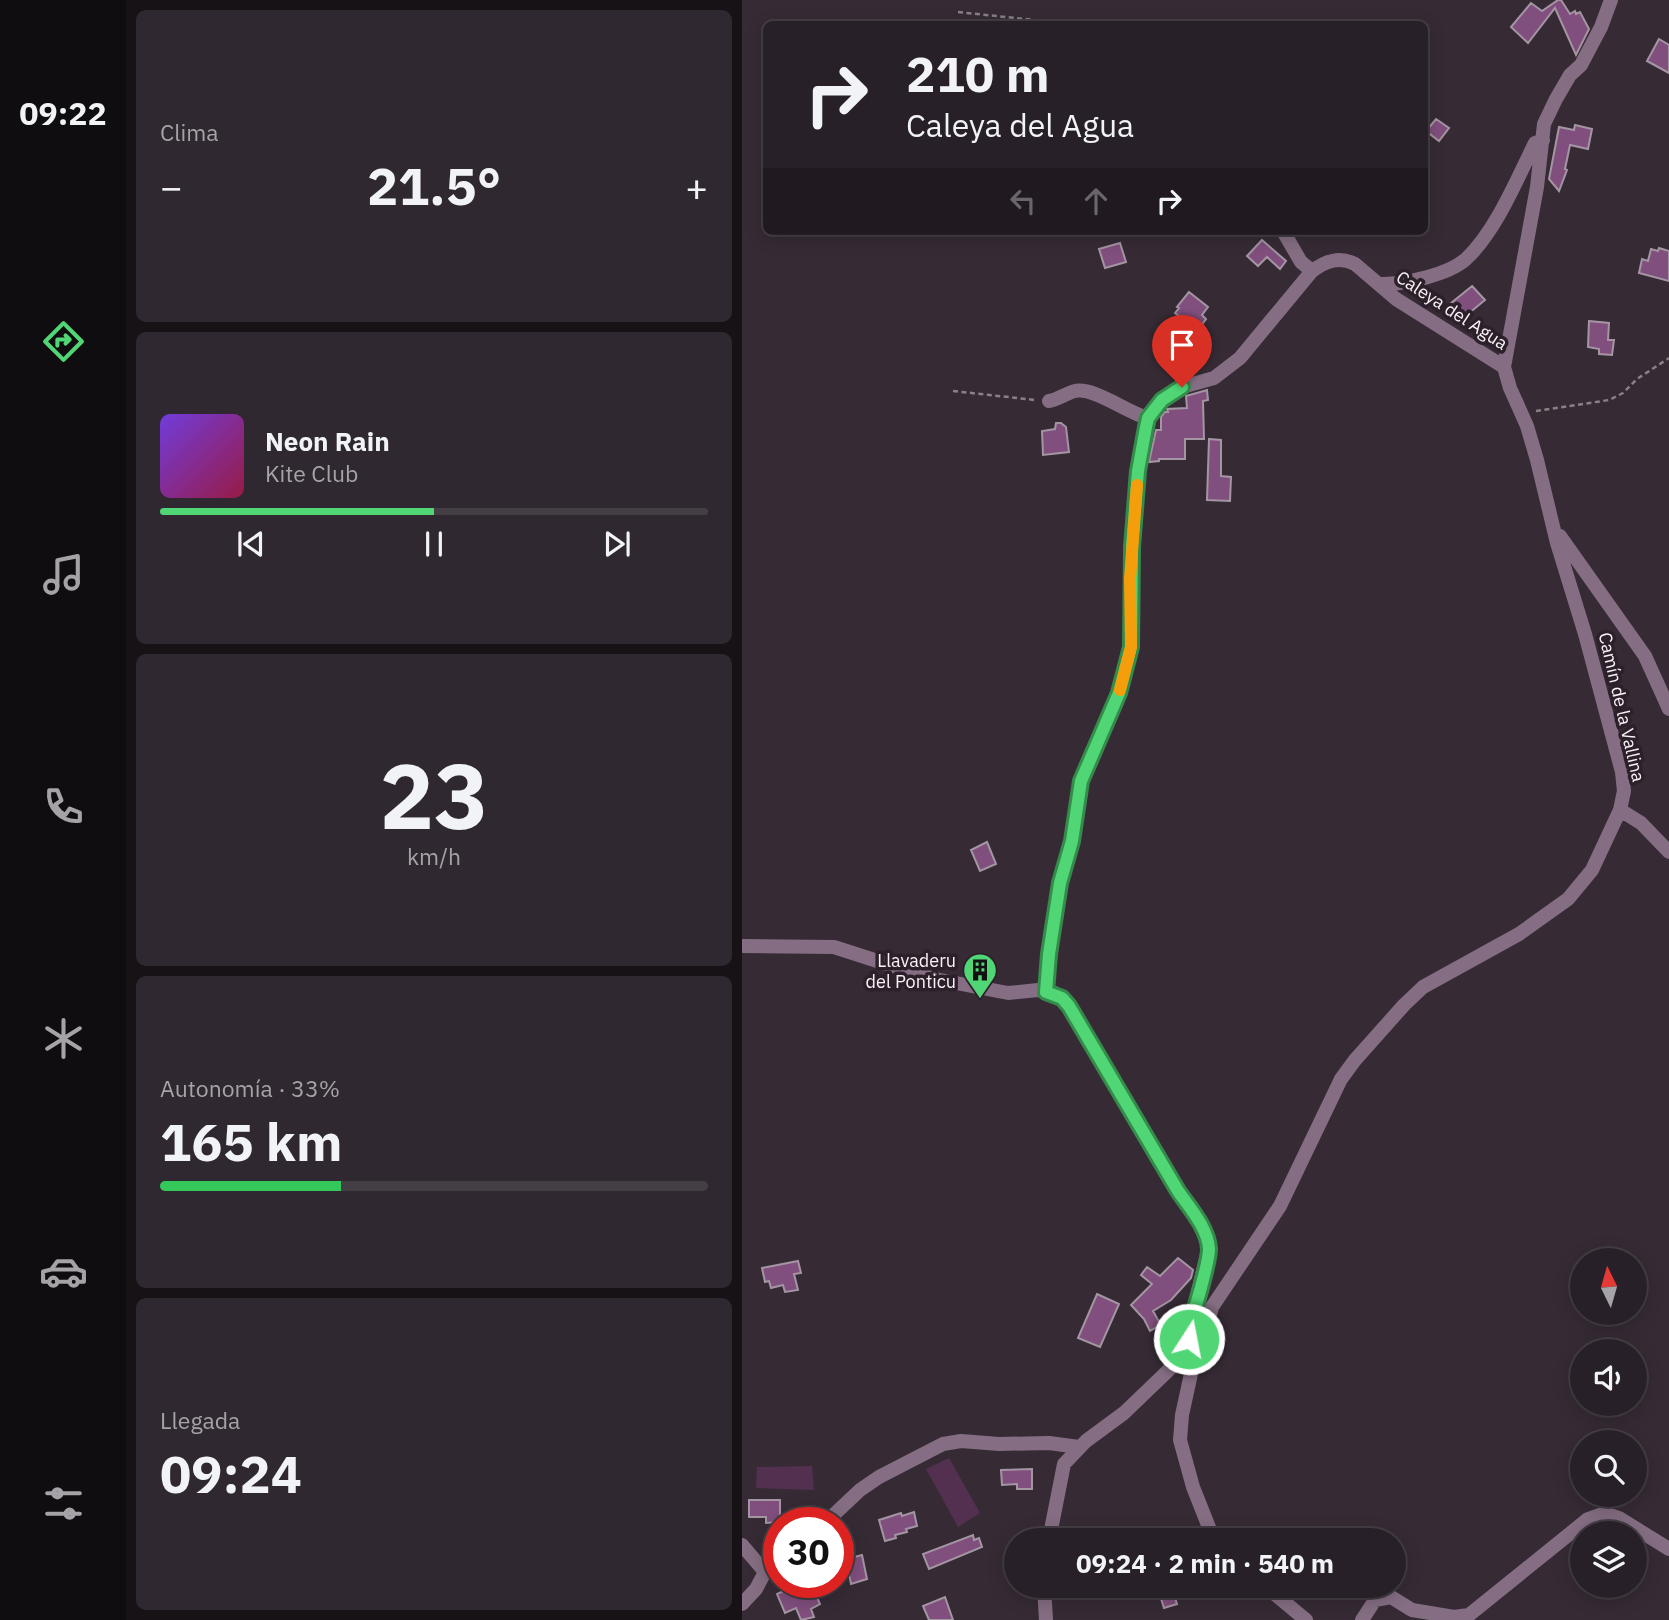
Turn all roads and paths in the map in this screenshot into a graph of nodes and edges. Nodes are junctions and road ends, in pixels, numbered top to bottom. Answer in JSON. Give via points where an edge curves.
{"nodes":[{"id":1,"x":1611,"y":0,"type":"edge"},
{"id":2,"x":958,"y":12,"type":"dead end"},
{"id":3,"x":1066,"y":21,"type":"edge"},
{"id":4,"x":1543,"y":140,"type":"junction"},
{"id":5,"x":1285,"y":235,"type":"edge"},
{"id":6,"x":1312,"y":271,"type":"junction"},
{"id":7,"x":1379,"y":284,"type":"junction"},
{"id":8,"x":1669,"y":358,"type":"edge"},
{"id":9,"x":1504,"y":367,"type":"junction"},
{"id":10,"x":953,"y":391,"type":"dead end"},
{"id":11,"x":1049,"y":401,"type":"joint"},
{"id":12,"x":1522,"y":415,"type":"junction"},
{"id":13,"x":1148,"y":418,"type":"junction"},
{"id":14,"x":1553,"y":527,"type":"junction"},
{"id":15,"x":1669,"y":709,"type":"edge"},
{"id":16,"x":1620,"y":810,"type":"junction"},
{"id":17,"x":1669,"y":852,"type":"edge"},
{"id":18,"x":742,"y":946,"type":"edge"},
{"id":19,"x":1046,"y":992,"type":"junction"},
{"id":20,"x":1191,"y":1349,"type":"junction"},
{"id":21,"x":1079,"y":1447,"type":"junction"},
{"id":22,"x":842,"y":1507,"type":"edge"},
{"id":23,"x":1051,"y":1528,"type":"edge"},
{"id":24,"x":1209,"y":1528,"type":"edge"},
{"id":25,"x":742,"y":1545,"type":"edge"},
{"id":26,"x":1669,"y":1549,"type":"edge"},
{"id":27,"x":763,"y":1562,"type":"edge"},
{"id":28,"x":763,"y":1581,"type":"edge"},
{"id":29,"x":1045,"y":1598,"type":"edge"},
{"id":30,"x":1279,"y":1598,"type":"edge"},
{"id":31,"x":742,"y":1604,"type":"edge"},
{"id":32,"x":1471,"y":1618,"type":"edge"},
{"id":33,"x":1046,"y":1620,"type":"edge"},
{"id":34,"x":1306,"y":1620,"type":"edge"},
{"id":35,"x":1362,"y":1620,"type":"edge"}],
"edges":[{"from":1,"to":4,"type":"street","name":"Camín de la Vallina","via":[[1581,65],[1570,75],[1550,111]]},
{"from":2,"to":3,"type":"path"},
{"from":4,"to":7,"type":"street","name":"Caleya del Agua","via":[[1535,143],[1511,192],[1465,260],[1418,279]]},
{"from":4,"to":9,"type":"street","name":"Camín de la Vallina"},
{"from":5,"to":6,"type":"street"},
{"from":6,"to":7,"type":"street","name":"Caleya del Agua","via":[[1323,263],[1348,261]]},
{"from":6,"to":13,"type":"street","via":[[1240,358],[1214,377],[1172,393]]},
{"from":7,"to":9,"type":"street","name":"Caleya del Agua"},
{"from":8,"to":12,"type":"path","via":[[1609,400]]},
{"from":9,"to":12,"type":"street","name":"Camín de la Vallina"},
{"from":10,"to":11,"type":"path"},
{"from":11,"to":13,"type":"street","via":[[1076,391],[1090,392]]},
{"from":12,"to":14,"type":"street","name":"Camín de la Vallina"},
{"from":13,"to":19,"type":"street","via":[[1132,547],[1131,647],[1119,693],[1081,781],[1060,883]]},
{"from":14,"to":15,"type":"street","via":[[1645,656]]},
{"from":14,"to":16,"type":"street","name":"Camín de la Vallina","via":[[1622,772]]},
{"from":16,"to":17,"type":"street","via":[[1641,823]]},
{"from":16,"to":20,"type":"street","name":"Camín de la Vallina","via":[[1592,870],[1567,899],[1519,934],[1423,987],[1355,1060],[1341,1079],[1280,1206],[1220,1294],[1207,1328]]},
{"from":18,"to":19,"type":"street","via":[[834,947],[930,978],[1007,993]]},
{"from":19,"to":20,"type":"street","via":[[1069,1006],[1205,1235],[1209,1252],[1189,1329]]},
{"from":20,"to":21,"type":"street","name":"Camín de la Vallina","via":[[1124,1413]]},
{"from":20,"to":24,"type":"street","via":[[1194,1360],[1181,1440]]},
{"from":21,"to":22,"type":"street","via":[[943,1444],[879,1477]]},
{"from":21,"to":23,"type":"street","via":[[1064,1464]]},
{"from":25,"to":27,"type":"street"},
{"from":26,"to":32,"type":"street","via":[[1619,1518],[1605,1514],[1588,1519]]},
{"from":28,"to":31,"type":"street"},
{"from":29,"to":33,"type":"street"},
{"from":30,"to":34,"type":"street"},
{"from":32,"to":35,"type":"street","via":[[1412,1610],[1391,1597],[1374,1600]]}]}
